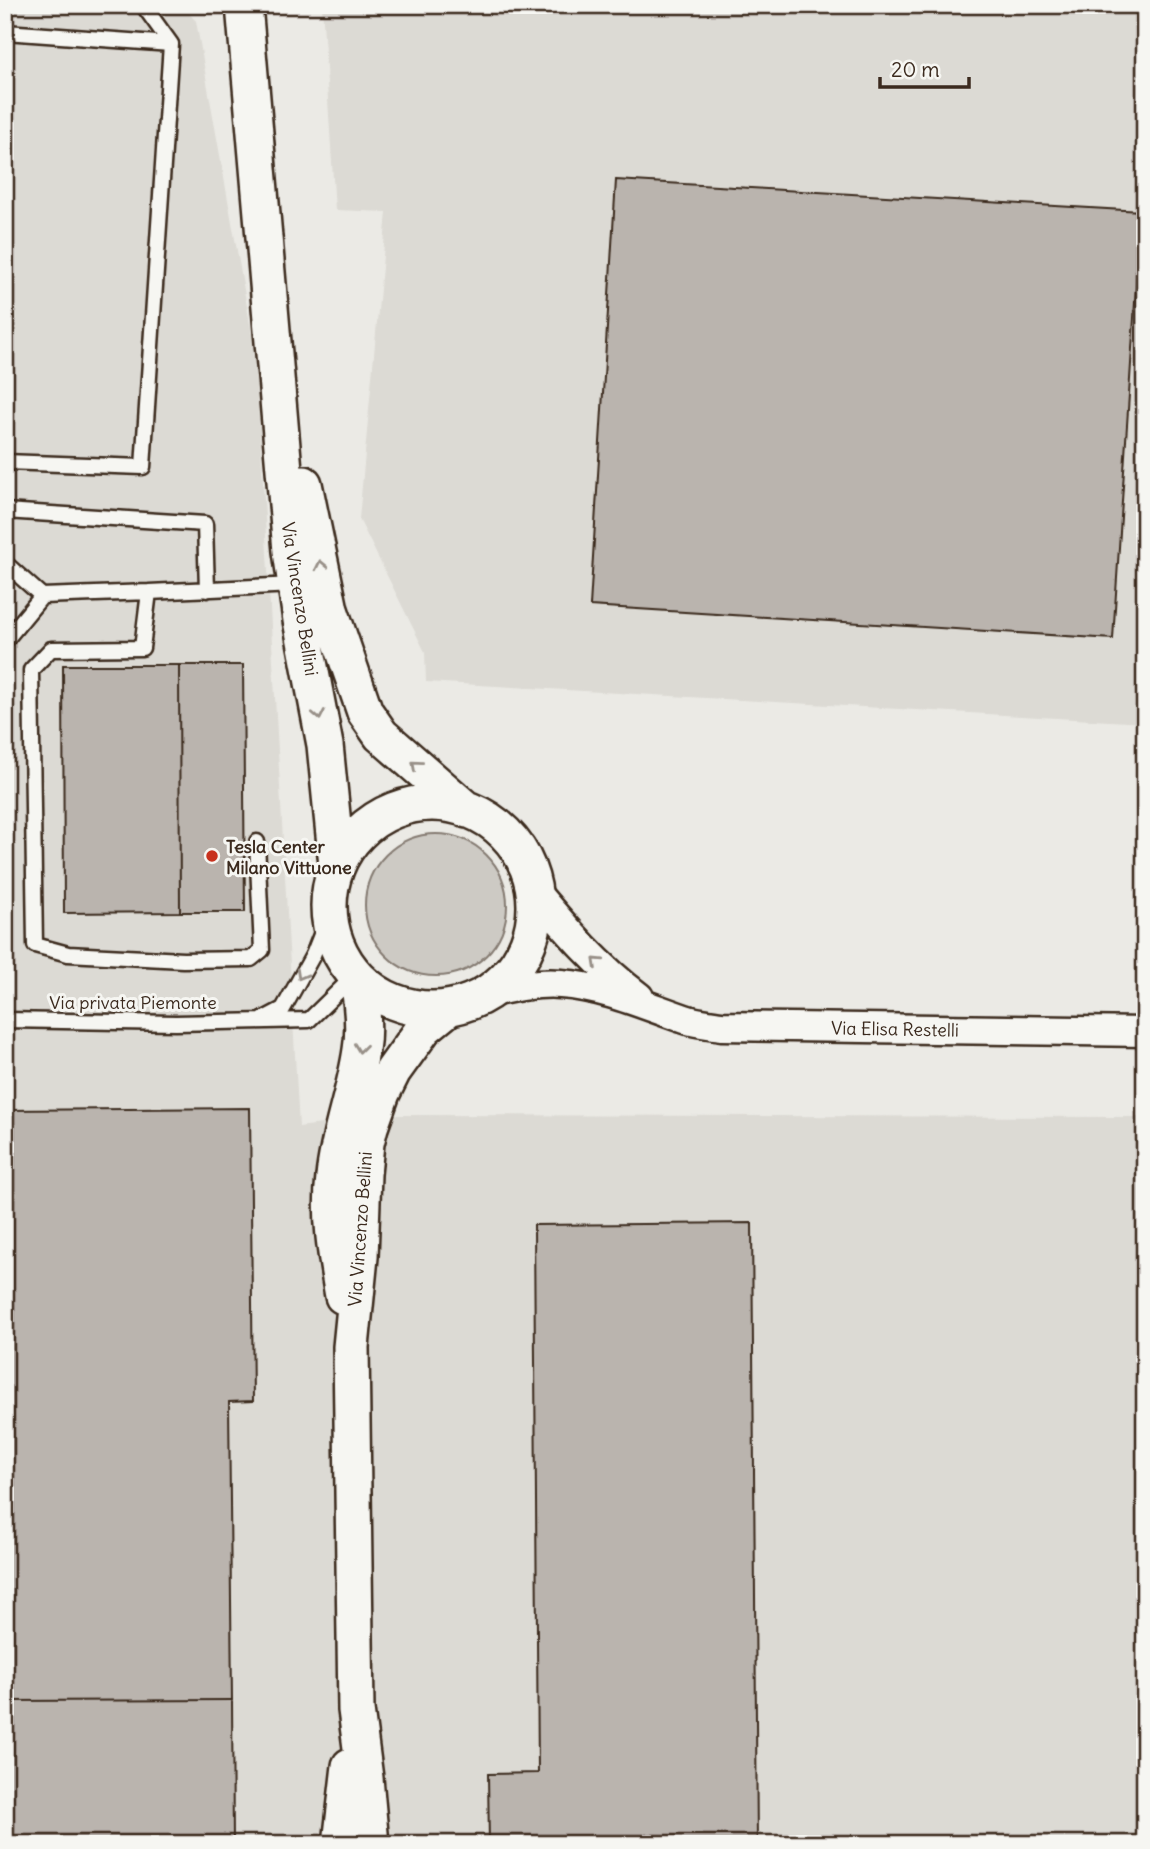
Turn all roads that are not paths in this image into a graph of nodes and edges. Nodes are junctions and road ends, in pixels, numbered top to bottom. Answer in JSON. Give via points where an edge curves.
{"nodes":[{"id":1,"x":143,"y":5,"type":"edge"},
{"id":2,"x":244,"y":5,"type":"edge"},
{"id":3,"x":5,"y":32,"type":"edge"},
{"id":4,"x":171,"y":44,"type":"junction"},
{"id":5,"x":272,"y":331,"type":"junction"},
{"id":6,"x":5,"y":462,"type":"edge"},
{"id":7,"x":5,"y":511,"type":"edge"},
{"id":8,"x":5,"y":563,"type":"edge"},
{"id":9,"x":295,"y":585,"type":"junction"},
{"id":10,"x":208,"y":590,"type":"junction"},
{"id":11,"x":149,"y":592,"type":"junction"},
{"id":12,"x":42,"y":596,"type":"junction"},
{"id":13,"x":5,"y":641,"type":"edge"},
{"id":14,"x":467,"y":810,"type":"junction"},
{"id":15,"x":257,"y":842,"type":"dead end"},
{"id":16,"x":337,"y":865,"type":"junction"},
{"id":17,"x":535,"y":892,"type":"junction"},
{"id":18,"x":328,"y":917,"type":"junction"},
{"id":19,"x":356,"y":978,"type":"junction"},
{"id":20,"x":491,"y":992,"type":"junction"},
{"id":21,"x":650,"y":1004,"type":"junction"},
{"id":22,"x":446,"y":1010,"type":"junction"},
{"id":23,"x":5,"y":1020,"type":"edge"},
{"id":24,"x":260,"y":1021,"type":"junction"},
{"id":25,"x":1145,"y":1032,"type":"edge"},
{"id":26,"x":351,"y":1348,"type":"junction"},
{"id":27,"x":356,"y":1710,"type":"junction"},
{"id":28,"x":341,"y":1844,"type":"edge"},
{"id":29,"x":371,"y":1844,"type":"edge"}],
"edges":[{"from":1,"to":4,"type":"lane"},
{"from":2,"to":5,"type":"street","name":"Via Vincenzo Bellini"},
{"from":3,"to":4,"type":"lane"},
{"from":4,"to":6,"type":"lane","via":[[143,467]]},
{"from":5,"to":9,"type":"street","name":"Via Vincenzo Bellini"},
{"from":14,"to":5,"type":"street","name":"Via Vincenzo Bellini","one_way":true,"via":[[381,735],[365,712],[330,610]]},
{"from":7,"to":10,"type":"lane","via":[[205,524]]},
{"from":8,"to":12,"type":"lane"},
{"from":9,"to":10,"type":"lane"},
{"from":9,"to":16,"type":"street","name":"Via Vincenzo Bellini","one_way":true,"via":[[325,745]]},
{"from":10,"to":11,"type":"lane"},
{"from":11,"to":12,"type":"lane"},
{"from":11,"to":15,"type":"lane","via":[[142,648],[51,649],[31,670],[35,945],[68,954],[251,959],[262,950]]},
{"from":12,"to":13,"type":"lane"},
{"from":14,"to":16,"type":"street","name":"Via Vincenzo Bellini","via":[[425,802],[379,816],[359,831]]},
{"from":14,"to":17,"type":"street","name":"Via Vincenzo Bellini","via":[[485,817],[508,836],[526,862]]},
{"from":16,"to":18,"type":"street","name":"Via Vincenzo Bellini"},
{"from":17,"to":20,"type":"street","name":"Via Vincenzo Bellini","via":[[534,923],[526,950],[512,973]]},
{"from":21,"to":17,"type":"street","name":"Via Elisa Restelli","one_way":true,"via":[[584,950]]},
{"from":18,"to":19,"type":"street","name":"Via Vincenzo Bellini","via":[[336,948]]},
{"from":18,"to":24,"type":"lane","one_way":true,"via":[[283,1009]]},
{"from":19,"to":22,"type":"street","name":"Via Vincenzo Bellini","via":[[395,1004]]},
{"from":19,"to":24,"type":"lane","name":"Via privata Piemonte","via":[[309,1020]]},
{"from":19,"to":26,"type":"street","name":"Via Vincenzo Bellini","one_way":true,"via":[[362,1003],[361,1049],[331,1202]]},
{"from":20,"to":21,"type":"street","name":"Via Elisa Restelli","via":[[559,984]]},
{"from":20,"to":22,"type":"street","name":"Via Vincenzo Bellini"},
{"from":21,"to":25,"type":"street","name":"Via Elisa Restelli","via":[[687,1020],[722,1026]]},
{"from":22,"to":26,"type":"street","name":"Via Vincenzo Bellini","via":[[411,1043],[382,1093],[370,1127]]},
{"from":23,"to":24,"type":"lane","name":"Via privata Piemonte"},
{"from":26,"to":27,"type":"street","name":"Via Vincenzo Bellini"},
{"from":27,"to":28,"type":"street","name":"Via Vincenzo Bellini"},
{"from":27,"to":29,"type":"street","name":"Via Vincenzo Bellini"}]}
